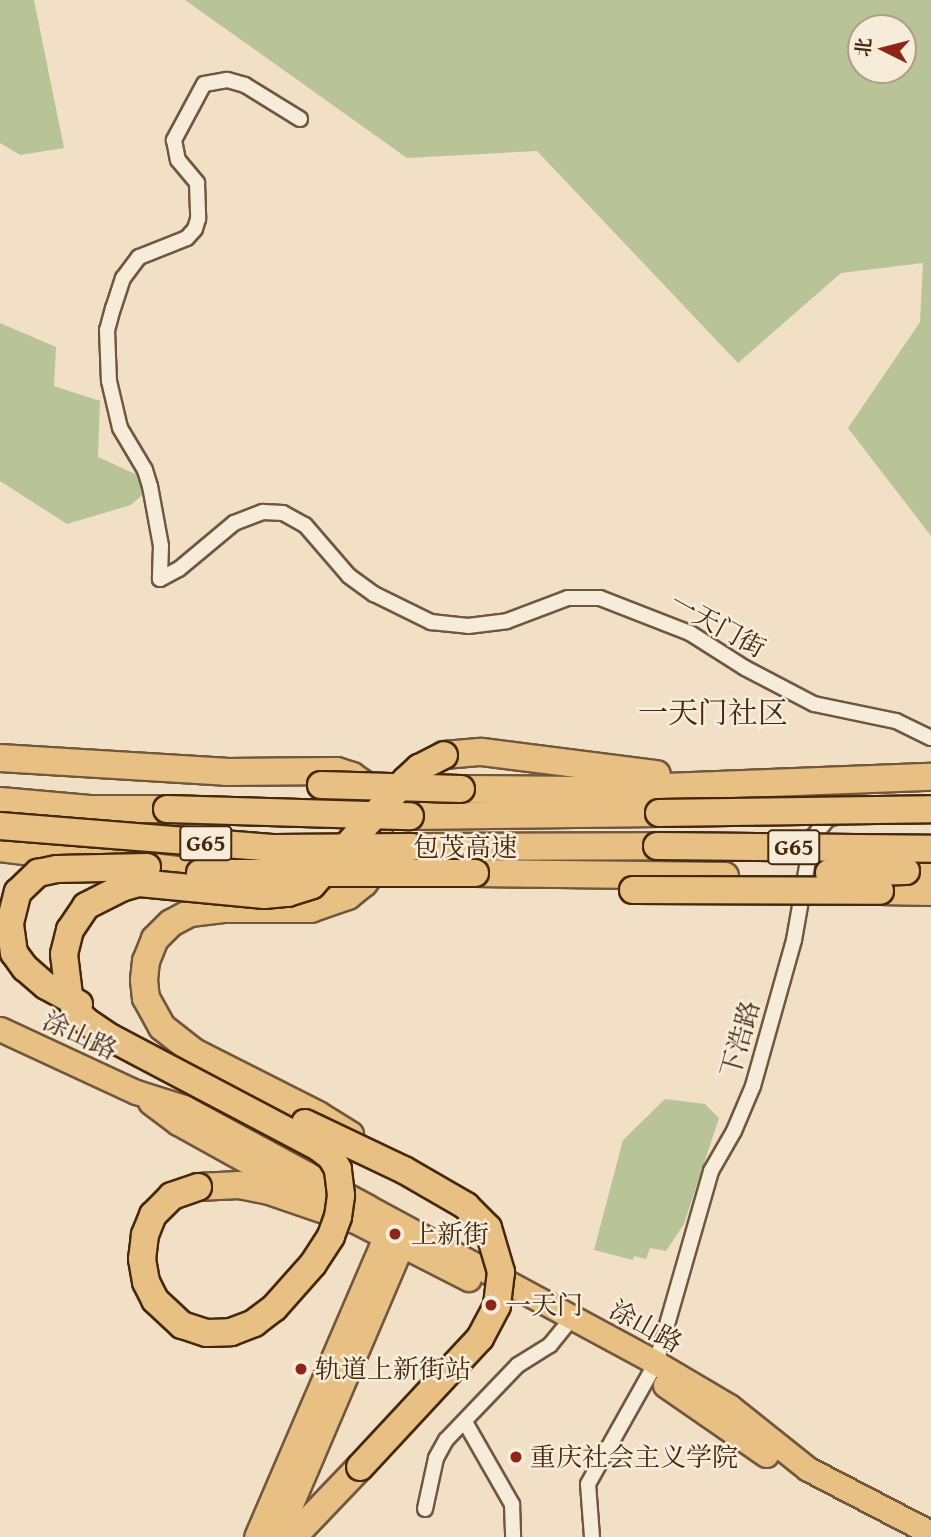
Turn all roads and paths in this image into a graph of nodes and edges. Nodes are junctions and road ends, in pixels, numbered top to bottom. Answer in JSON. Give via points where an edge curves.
{"nodes":[{"id":1,"x":300,"y":119,"type":"dead end"},
{"id":2,"x":931,"y":738,"type":"edge"},
{"id":3,"x":0,"y":758,"type":"edge"},
{"id":4,"x":0,"y":775,"type":"edge"},
{"id":5,"x":214,"y":778,"type":"junction"},
{"id":6,"x":931,"y":779,"type":"edge"},
{"id":7,"x":654,"y":791,"type":"junction"},
{"id":8,"x":0,"y":801,"type":"edge"},
{"id":9,"x":931,"y":808,"type":"edge"},
{"id":10,"x":0,"y":827,"type":"edge"},
{"id":11,"x":0,"y":848,"type":"edge"},
{"id":12,"x":931,"y":849,"type":"edge"},
{"id":13,"x":147,"y":867,"type":"junction"},
{"id":14,"x":931,"y":870,"type":"edge"},
{"id":15,"x":633,"y":883,"type":"junction"},
{"id":16,"x":931,"y":892,"type":"edge"},
{"id":17,"x":0,"y":1029,"type":"edge"},
{"id":18,"x":136,"y":1092,"type":"junction"},
{"id":19,"x":404,"y":1170,"type":"junction"},
{"id":20,"x":351,"y":1219,"type":"junction"},
{"id":21,"x":396,"y":1233,"type":"junction"},
{"id":22,"x":566,"y":1325,"type":"junction"},
{"id":23,"x":652,"y":1369,"type":"junction"},
{"id":24,"x":465,"y":1422,"type":"junction"},
{"id":25,"x":425,"y":1508,"type":"dead end"},
{"id":26,"x":931,"y":1533,"type":"edge"},
{"id":27,"x":256,"y":1537,"type":"edge"},
{"id":28,"x":277,"y":1537,"type":"edge"},
{"id":29,"x":293,"y":1537,"type":"edge"},
{"id":30,"x":513,"y":1537,"type":"edge"},
{"id":31,"x":592,"y":1537,"type":"edge"},
{"id":32,"x":912,"y":1537,"type":"edge"}],
"edges":[{"from":1,"to":2,"type":"street","name":"一天门街","via":[[245,85],[227,80],[204,85],[174,140],[178,160],[197,183],[195,229],[187,238],[139,257],[123,278],[113,308],[107,330],[109,381],[120,428],[150,486],[161,546],[160,579],[234,523],[263,512],[283,513],[305,525],[349,576],[430,622],[468,626],[507,621],[568,598],[600,598],[690,632],[745,668],[814,704],[896,721]]},
{"from":3,"to":5,"type":"highway"},
{"from":4,"to":5,"type":"highway"},
{"from":5,"to":7,"type":"highway","bridge":true,"via":[[461,789]]},
{"from":5,"to":19,"type":"highway","bridge":true,"via":[[322,770],[352,776],[362,783],[379,825],[372,872],[348,896],[311,909],[223,908],[190,913],[171,923],[155,939],[146,961],[146,998],[162,1027],[194,1052],[318,1115]]},
{"from":6,"to":7,"type":"highway","via":[[786,774]]},
{"from":6,"to":23,"type":"street","name":"下浩路","via":[[908,797],[828,819],[812,838],[794,940],[752,1086],[711,1171]]},
{"from":7,"to":8,"type":"highway","name":"包茂高速","number":"G65","bridge":true,"via":[[410,816],[90,809]]},
{"from":7,"to":9,"type":"highway","name":"包茂高速","number":"G65","bridge":true},
{"from":7,"to":20,"type":"highway","bridge":true,"via":[[482,752],[444,755],[406,780],[312,885],[264,895],[139,883],[86,906],[70,930],[65,954],[69,995],[76,1011],[111,1038],[318,1147],[338,1169],[341,1195],[338,1217],[331,1236],[313,1264],[274,1308],[254,1323],[231,1332],[207,1333],[182,1325],[155,1300],[142,1259],[145,1235],[153,1215],[172,1196],[198,1187],[253,1187]]},
{"from":10,"to":12,"type":"highway","name":"包茂高速","number":"G65","bridge":true,"via":[[275,848]]},
{"from":11,"to":13,"type":"highway","bridge":true},
{"from":13,"to":15,"type":"highway","bridge":true,"via":[[200,873],[479,873],[551,883]]},
{"from":13,"to":19,"type":"highway","bridge":true,"via":[[57,869],[38,873],[28,881],[18,892],[10,923],[14,953],[25,968],[46,986],[312,1127]]},
{"from":14,"to":15,"type":"highway","bridge":true},
{"from":15,"to":16,"type":"highway","bridge":true},
{"from":17,"to":18,"type":"main road","name":"涂山路"},
{"from":18,"to":20,"type":"main road","name":"涂山路","via":[[178,1123]]},
{"from":18,"to":21,"type":"main road","name":"涂山路","via":[[184,1107]]},
{"from":19,"to":29,"type":"highway","bridge":true,"via":[[466,1206],[488,1228],[498,1255],[501,1288],[489,1323],[474,1346]]},
{"from":20,"to":21,"type":"main road","name":"涂山路"},
{"from":21,"to":22,"type":"main road","name":"涂山路"},
{"from":21,"to":23,"type":"main road","name":"涂山路"},
{"from":21,"to":27,"type":"main road"},
{"from":21,"to":28,"type":"main road"},
{"from":22,"to":23,"type":"main road","name":"涂山路"},
{"from":22,"to":24,"type":"street","via":[[550,1345],[518,1365]]},
{"from":23,"to":26,"type":"main road","name":"涂山路","via":[[729,1406],[808,1469]]},
{"from":23,"to":31,"type":"street","name":"下浩路","via":[[588,1484]]},
{"from":23,"to":32,"type":"main road","name":"涂山路","via":[[800,1479]]},
{"from":24,"to":25,"type":"street","via":[[446,1440],[436,1458]]},
{"from":24,"to":30,"type":"street","via":[[512,1504]]}]}
